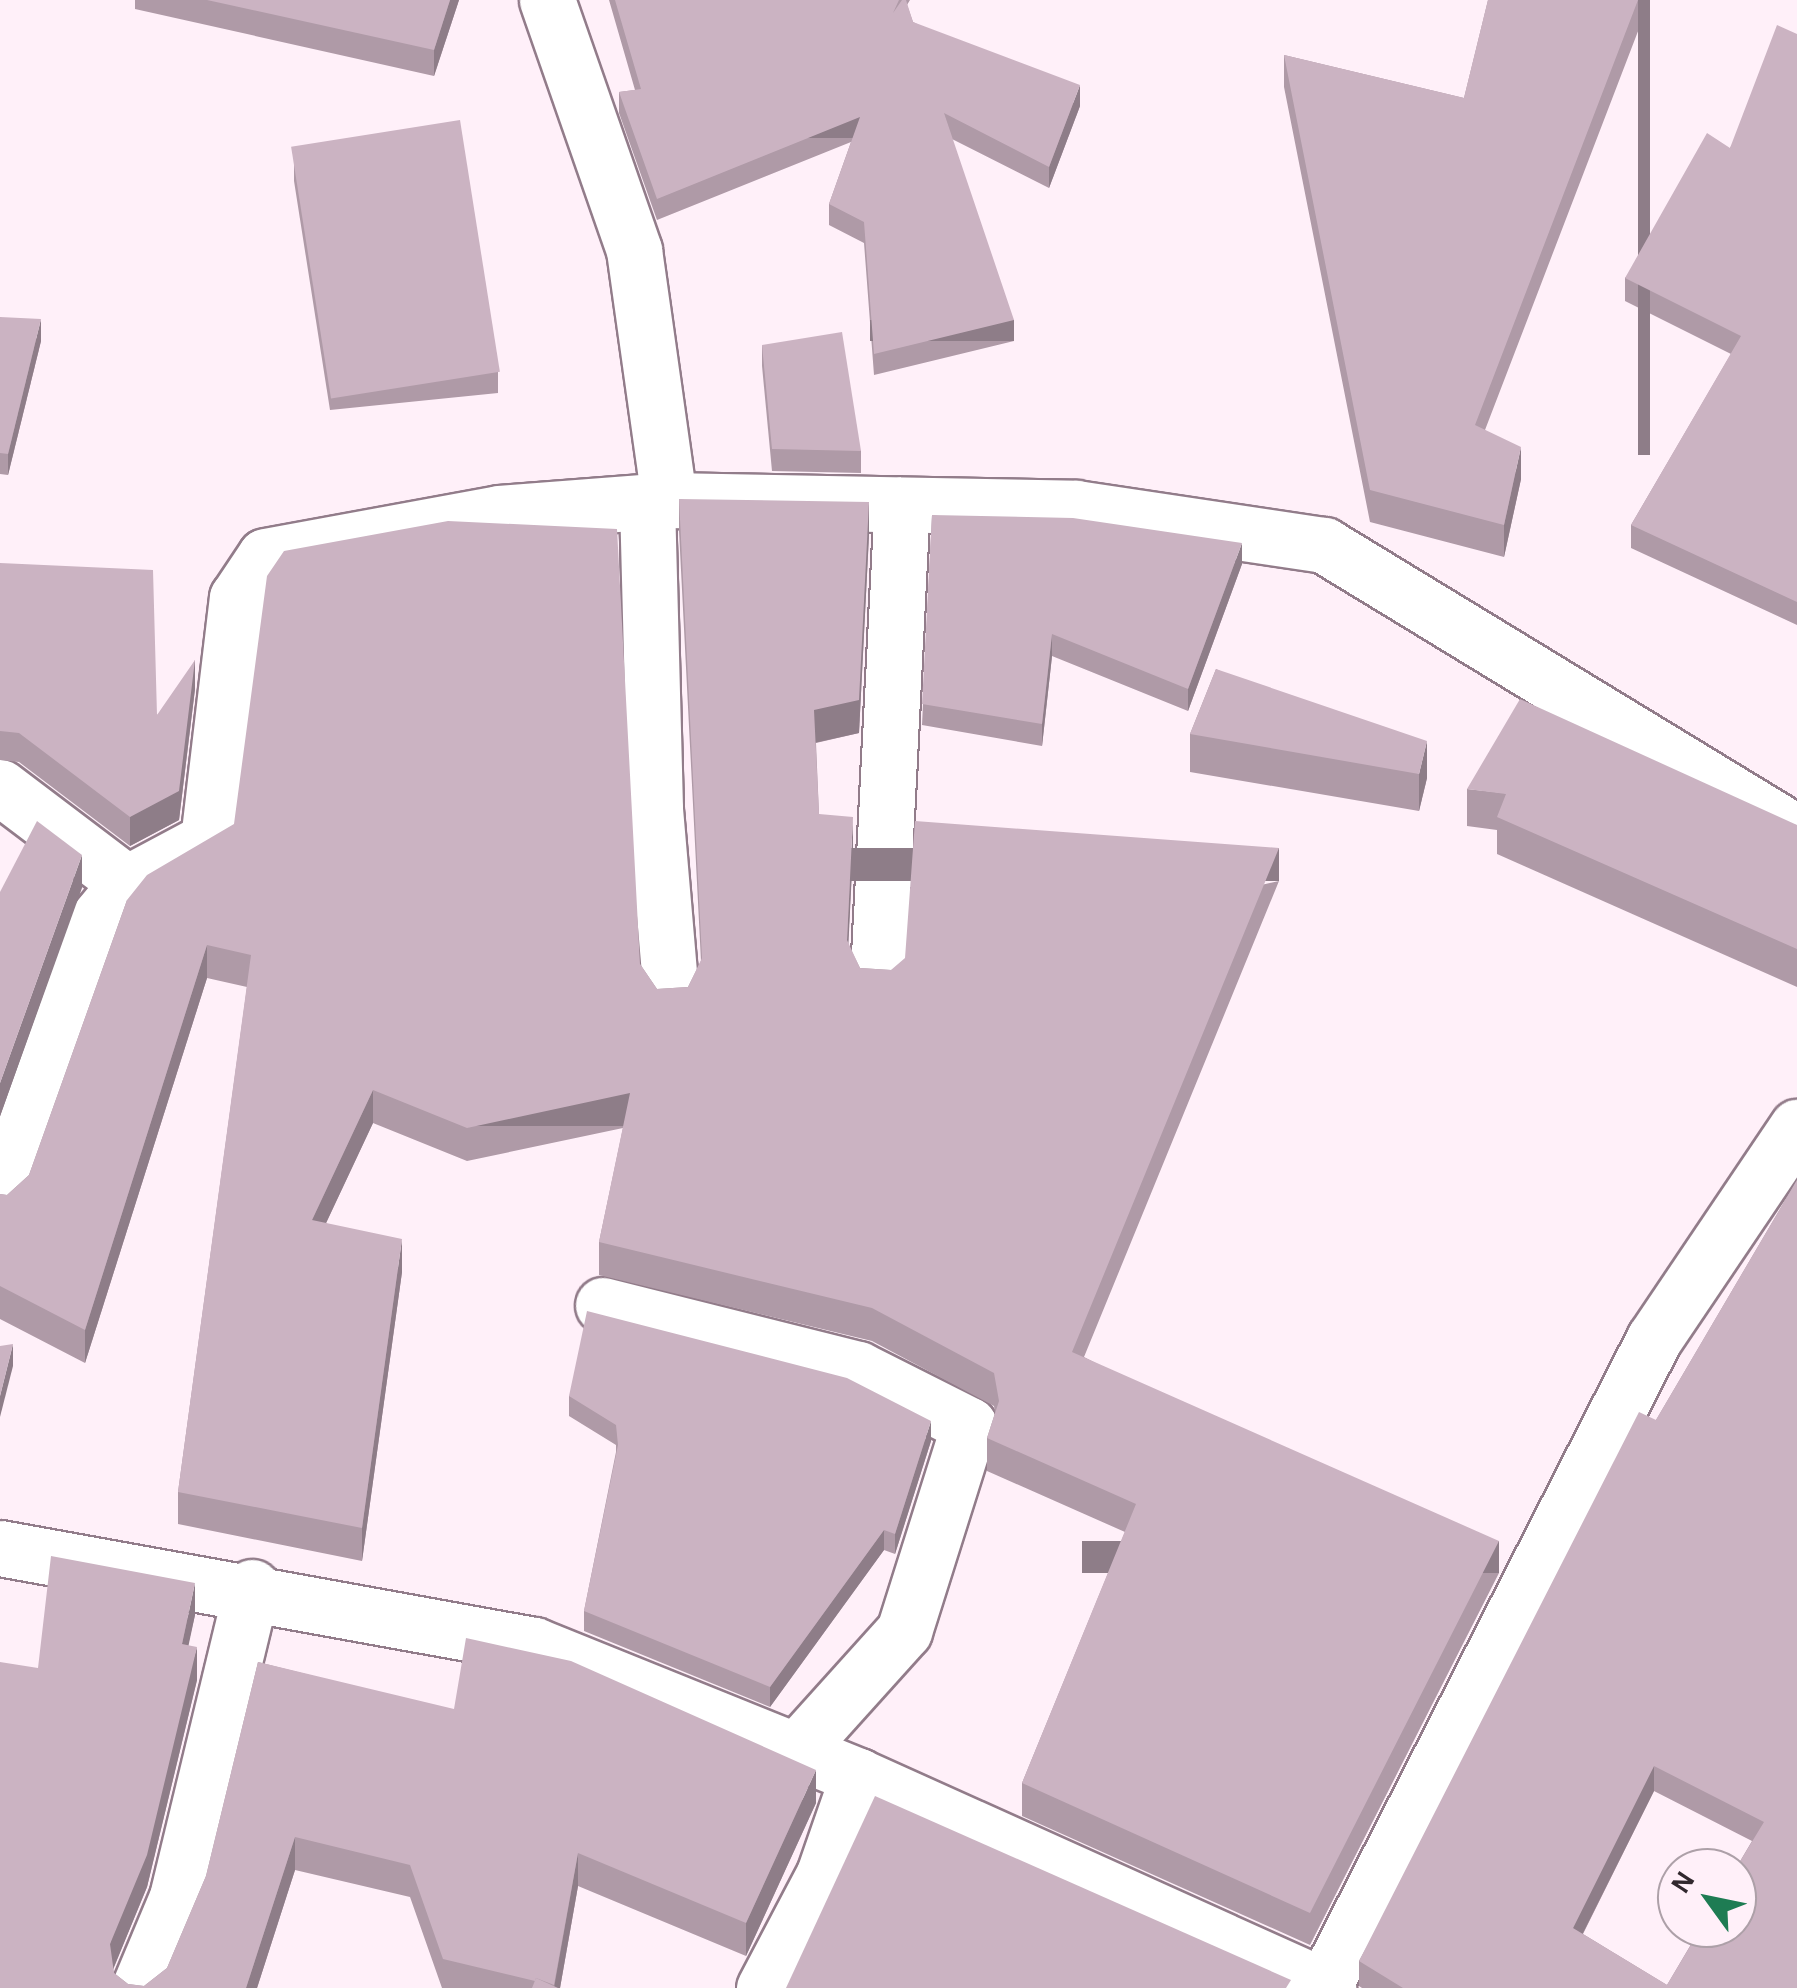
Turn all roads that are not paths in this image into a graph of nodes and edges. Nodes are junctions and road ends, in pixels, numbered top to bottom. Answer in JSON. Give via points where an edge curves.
{"nodes":[{"id":1,"x":547,"y":0,"type":"edge"},
{"id":2,"x":658,"y":501,"type":"junction"},
{"id":3,"x":902,"y":505,"type":"junction"},
{"id":4,"x":0,"y":787,"type":"edge"},
{"id":5,"x":1797,"y":833,"type":"edge"},
{"id":6,"x":127,"y":883,"type":"junction"},
{"id":7,"x":878,"y":975,"type":"edge"},
{"id":8,"x":671,"y":994,"type":"edge"},
{"id":9,"x":1797,"y":1127,"type":"edge"},
{"id":10,"x":0,"y":1196,"type":"edge"},
{"id":11,"x":602,"y":1306,"type":"dead end"},
{"id":12,"x":0,"y":1548,"type":"edge"},
{"id":13,"x":252,"y":1587,"type":"junction"},
{"id":14,"x":796,"y":1751,"type":"junction"},
{"id":15,"x":858,"y":1776,"type":"junction"},
{"id":16,"x":1326,"y":1987,"type":"edge"},
{"id":17,"x":139,"y":1988,"type":"edge"},
{"id":18,"x":764,"y":1988,"type":"edge"}],
"edges":[{"from":1,"to":2,"type":"street","via":[[634,250]]},
{"from":2,"to":3,"type":"street"},
{"from":2,"to":6,"type":"street","via":[[500,513],[265,556],[238,598],[208,840]]},
{"from":2,"to":8,"type":"street","via":[[655,809]]},
{"from":3,"to":5,"type":"street","via":[[1076,508],[1324,545]]},
{"from":3,"to":7,"type":"street"},
{"from":4,"to":6,"type":"street"},
{"from":6,"to":10,"type":"street","via":[[99,917]]},
{"from":9,"to":16,"type":"street","via":[[1654,1339]]},
{"from":11,"to":14,"type":"street","via":[[858,1369],[969,1425],[904,1631]]},
{"from":12,"to":13,"type":"street"},
{"from":13,"to":14,"type":"street","via":[[534,1645]]},
{"from":13,"to":17,"type":"street","via":[[177,1897]]},
{"from":14,"to":15,"type":"street"},
{"from":15,"to":16,"type":"street"},
{"from":15,"to":18,"type":"street","via":[[824,1874]]}]}
